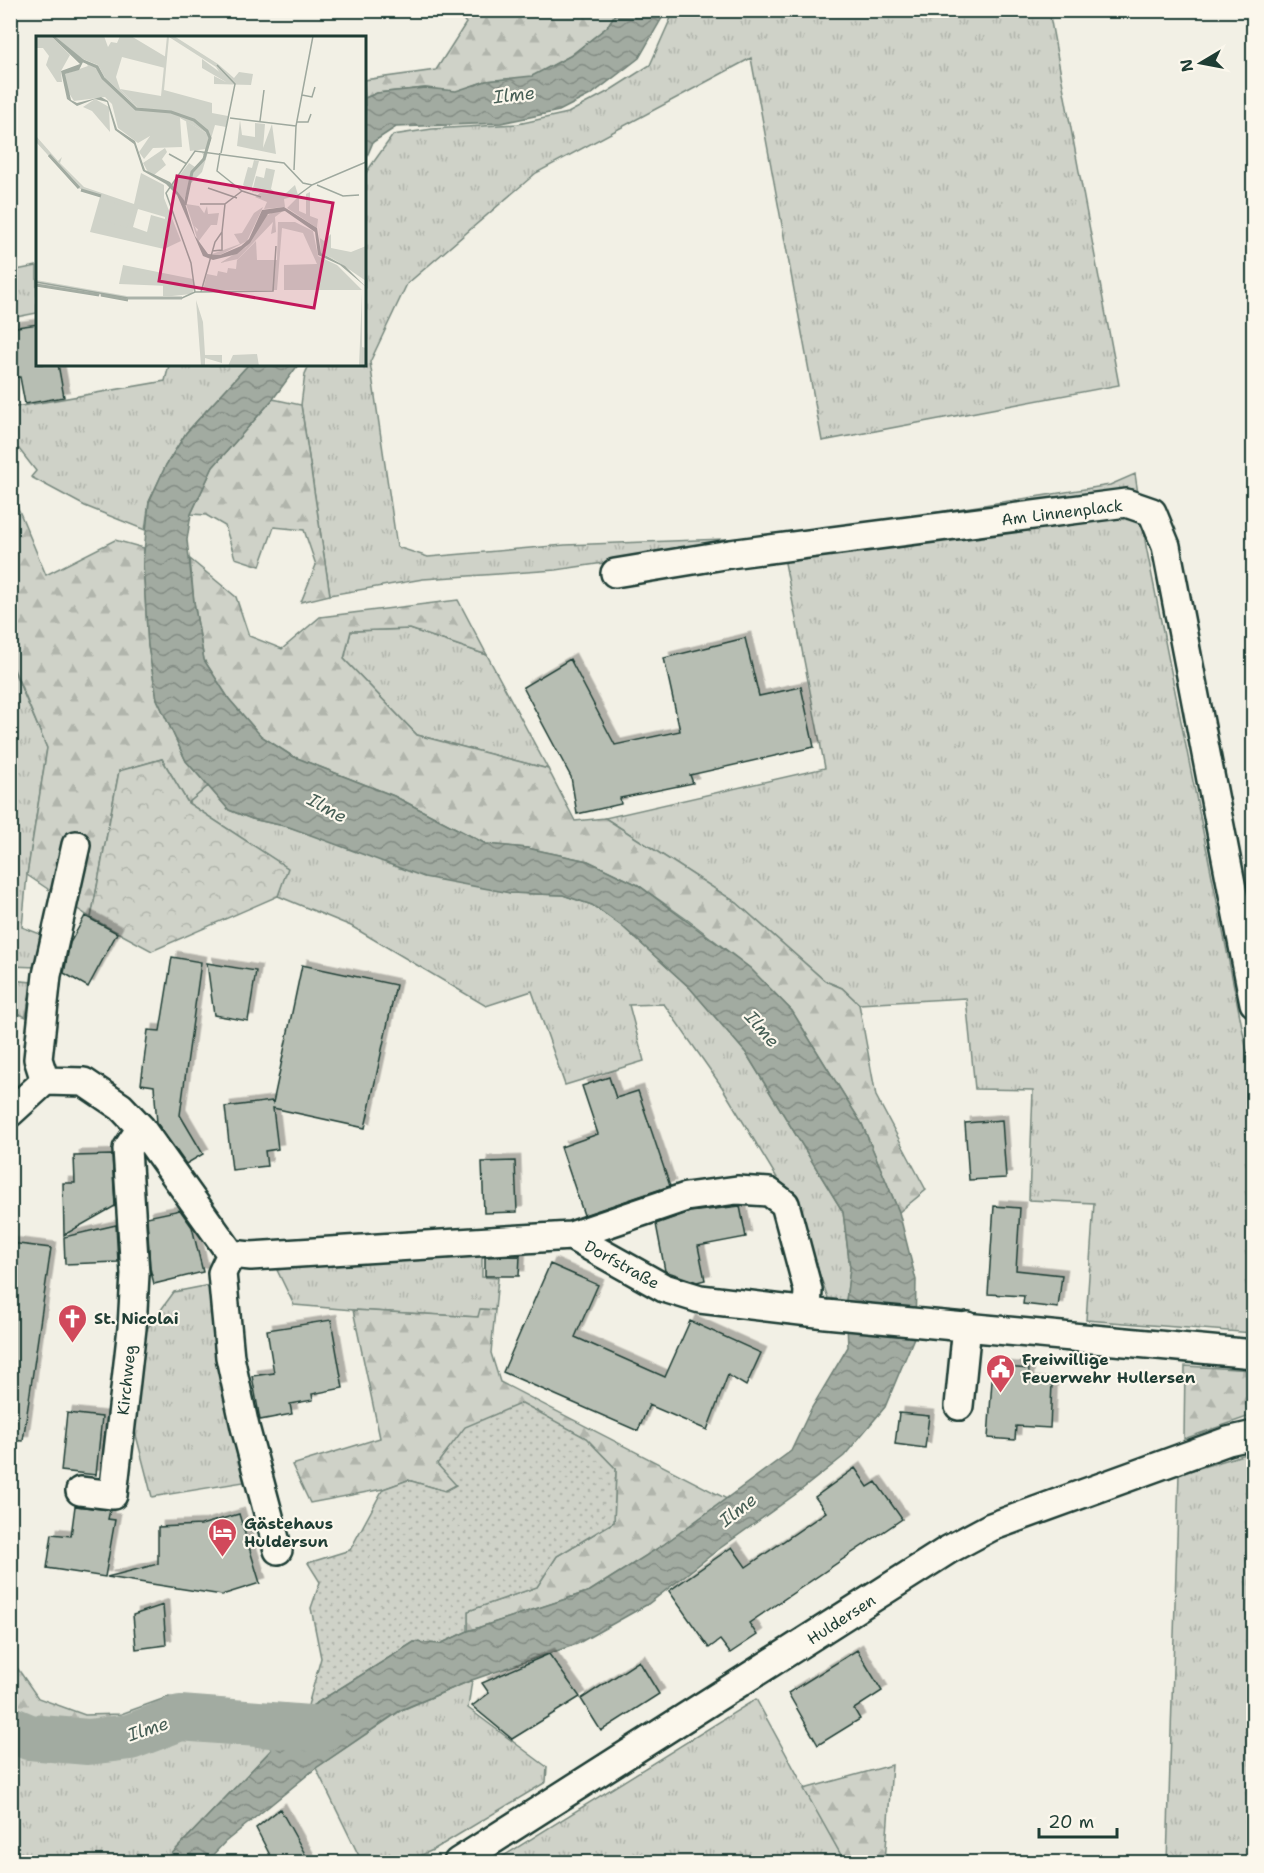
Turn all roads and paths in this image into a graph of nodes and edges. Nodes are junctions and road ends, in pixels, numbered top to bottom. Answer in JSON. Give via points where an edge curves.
{"nodes":[{"id":1,"x":615,"y":573,"type":"dead end"},
{"id":2,"x":76,"y":845,"type":"dead end"},
{"id":3,"x":1254,"y":1003,"type":"edge"},
{"id":4,"x":45,"y":1081,"type":"junction"},
{"id":5,"x":10,"y":1113,"type":"edge"},
{"id":6,"x":141,"y":1128,"type":"junction"},
{"id":7,"x":571,"y":1236,"type":"junction"},
{"id":8,"x":231,"y":1254,"type":"junction"},
{"id":9,"x":817,"y":1313,"type":"junction"},
{"id":10,"x":967,"y":1326,"type":"junction"},
{"id":11,"x":1254,"y":1354,"type":"edge"},
{"id":12,"x":959,"y":1406,"type":"dead end"},
{"id":13,"x":1254,"y":1435,"type":"edge"},
{"id":14,"x":80,"y":1491,"type":"dead end"},
{"id":15,"x":278,"y":1550,"type":"dead end"},
{"id":16,"x":458,"y":1863,"type":"edge"}],
"edges":[{"from":1,"to":3,"type":"street","name":"Am Linnenplack","via":[[730,554],[1126,503],[1152,512],[1166,546]]},
{"from":2,"to":4,"type":"street","via":[[47,975],[38,1059]]},
{"from":4,"to":5,"type":"street"},
{"from":4,"to":6,"type":"street","via":[[84,1082],[121,1107]]},
{"from":6,"to":8,"type":"street"},
{"from":6,"to":14,"type":"street","name":"Kirchweg","via":[[127,1149],[135,1274],[113,1495]]},
{"from":7,"to":8,"type":"street","name":"Dorfstraße","via":[[251,1256]]},
{"from":7,"to":9,"type":"street","name":"Dorfstraße","via":[[664,1288],[700,1299]]},
{"from":7,"to":9,"type":"street","via":[[686,1197],[737,1190],[769,1192],[785,1204]]},
{"from":8,"to":15,"type":"street","via":[[222,1273],[230,1357]]},
{"from":9,"to":10,"type":"street","name":"Dorfstraße"},
{"from":10,"to":11,"type":"street","name":"Dorfstraße"},
{"from":10,"to":12,"type":"street"},
{"from":13,"to":16,"type":"street","name":"Huldersen","via":[[991,1527],[948,1550]]}]}
